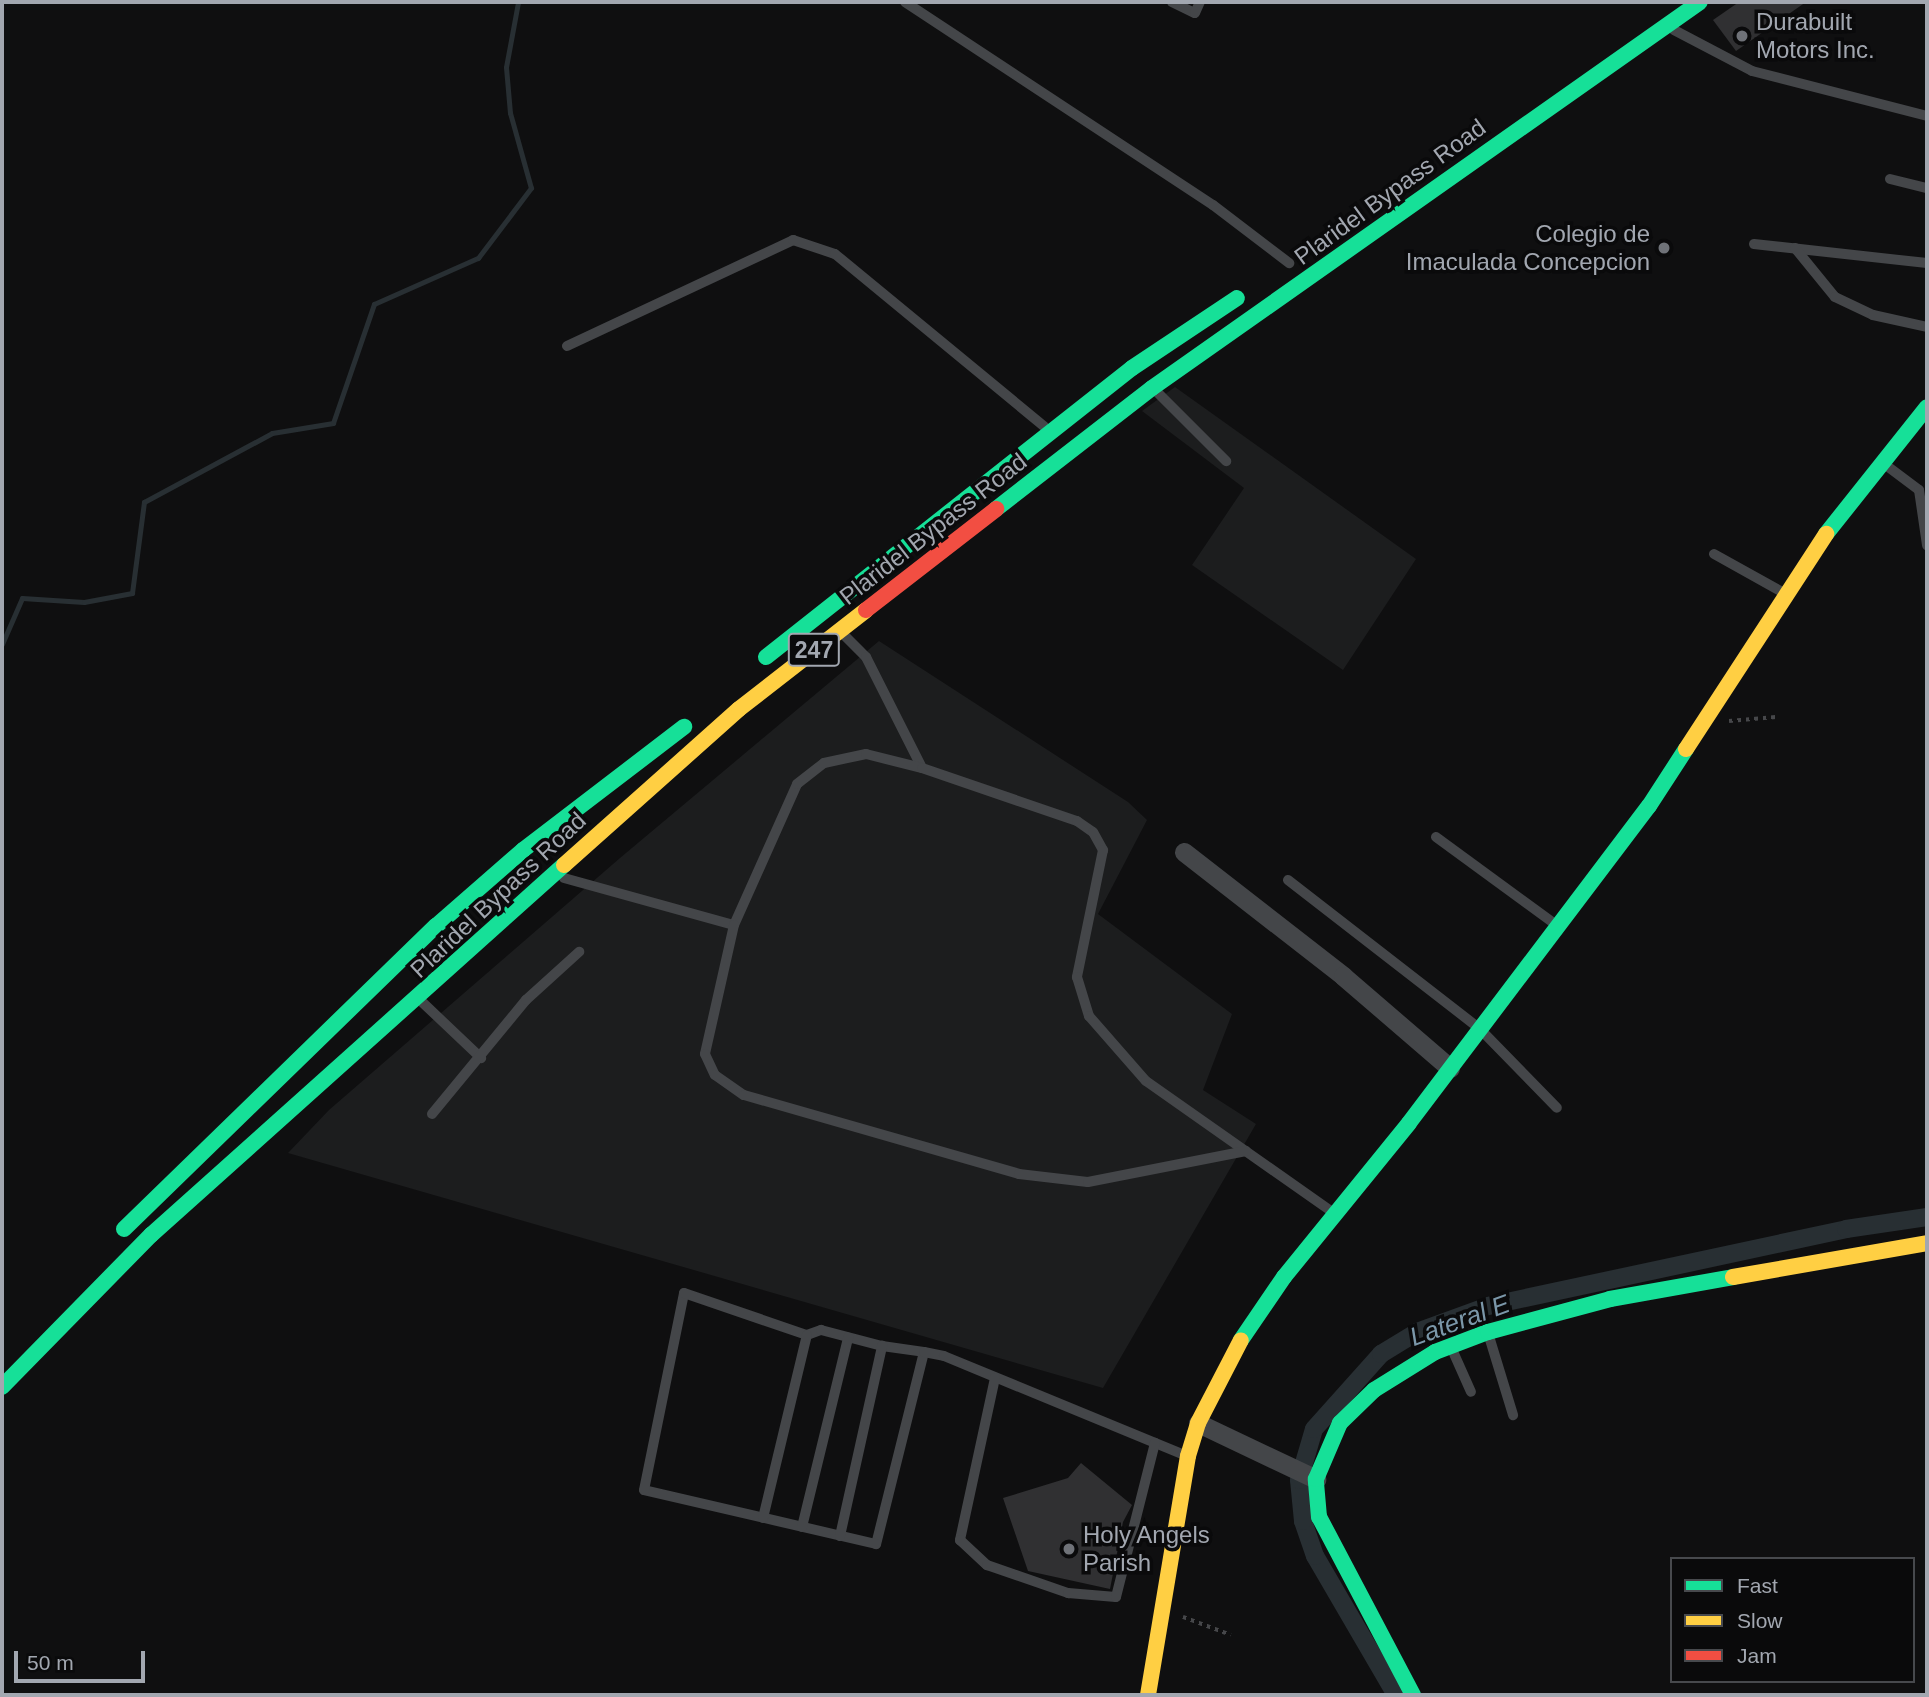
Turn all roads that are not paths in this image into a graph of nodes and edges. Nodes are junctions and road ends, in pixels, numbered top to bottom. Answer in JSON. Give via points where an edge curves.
{"nodes":[{"id":1,"x":905,"y":2,"type":"edge"},
{"id":2,"x":1172,"y":2,"type":"edge"},
{"id":3,"x":1200,"y":2,"type":"edge"},
{"id":4,"x":1700,"y":2,"type":"edge"},
{"id":5,"x":1665,"y":25,"type":"junction"},
{"id":6,"x":1927,"y":116,"type":"edge"},
{"id":7,"x":1890,"y":179,"type":"dead end"},
{"id":8,"x":1927,"y":188,"type":"edge"},
{"id":9,"x":1754,"y":244,"type":"dead end"},
{"id":10,"x":1796,"y":248,"type":"junction"},
{"id":11,"x":1289,"y":263,"type":"dead end"},
{"id":12,"x":1927,"y":263,"type":"edge"},
{"id":13,"x":1255,"y":285,"type":"dead end"},
{"id":14,"x":1927,"y":327,"type":"edge"},
{"id":15,"x":567,"y":346,"type":"dead end"},
{"id":16,"x":1142,"y":378,"type":"junction"},
{"id":17,"x":1927,"y":407,"type":"edge"},
{"id":18,"x":1050,"y":431,"type":"junction"},
{"id":19,"x":1226,"y":461,"type":"dead end"},
{"id":20,"x":1883,"y":463,"type":"junction"},
{"id":21,"x":1927,"y":545,"type":"edge"},
{"id":22,"x":1714,"y":554,"type":"dead end"},
{"id":23,"x":1787,"y":595,"type":"junction"},
{"id":24,"x":818,"y":613,"type":"junction"},
{"id":25,"x":838,"y":630,"type":"junction"},
{"id":26,"x":757,"y":664,"type":"dead end"},
{"id":27,"x":697,"y":716,"type":"dead end"},
{"id":28,"x":922,"y":768,"type":"junction"},
{"id":29,"x":1436,"y":837,"type":"dead end"},
{"id":30,"x":1184,"y":852,"type":"dead end"},
{"id":31,"x":553,"y":875,"type":"junction"},
{"id":32,"x":1288,"y":880,"type":"dead end"},
{"id":33,"x":734,"y":925,"type":"junction"},
{"id":34,"x":1558,"y":927,"type":"junction"},
{"id":35,"x":579,"y":952,"type":"dead end"},
{"id":36,"x":388,"y":971,"type":"junction"},
{"id":37,"x":419,"y":999,"type":"junction"},
{"id":38,"x":1480,"y":1029,"type":"junction"},
{"id":39,"x":481,"y":1058,"type":"junction"},
{"id":40,"x":1450,"y":1068,"type":"junction"},
{"id":41,"x":1557,"y":1108,"type":"dead end"},
{"id":42,"x":432,"y":1114,"type":"dead end"},
{"id":43,"x":1245,"y":1151,"type":"junction"},
{"id":44,"x":1335,"y":1213,"type":"junction"},
{"id":45,"x":1927,"y":1243,"type":"edge"},
{"id":46,"x":107,"y":1247,"type":"dead end"},
{"id":47,"x":1488,"y":1332,"type":"junction"},
{"id":48,"x":807,"y":1335,"type":"junction"},
{"id":49,"x":848,"y":1338,"type":"junction"},
{"id":50,"x":882,"y":1346,"type":"junction"},
{"id":51,"x":1451,"y":1346,"type":"junction"},
{"id":52,"x":924,"y":1352,"type":"junction"},
{"id":53,"x":995,"y":1378,"type":"junction"},
{"id":54,"x":2,"y":1387,"type":"edge"},
{"id":55,"x":1471,"y":1392,"type":"dead end"},
{"id":56,"x":1513,"y":1415,"type":"dead end"},
{"id":57,"x":1198,"y":1423,"type":"junction"},
{"id":58,"x":1155,"y":1443,"type":"junction"},
{"id":59,"x":1188,"y":1456,"type":"junction"},
{"id":60,"x":1306,"y":1475,"type":"junction"},
{"id":61,"x":763,"y":1518,"type":"junction"},
{"id":62,"x":802,"y":1527,"type":"junction"},
{"id":63,"x":840,"y":1536,"type":"junction"},
{"id":64,"x":1148,"y":1695,"type":"edge"},
{"id":65,"x":1413,"y":1695,"type":"edge"}],
"edges":[{"from":1,"to":11,"type":"lane","via":[[1213,205]]},
{"from":2,"to":3,"type":"lane","via":[[1195,13]]},
{"from":4,"to":5,"type":"main road","name":"Plaridel Bypass Road","number":"247"},
{"from":5,"to":6,"type":"lane","via":[[1752,71]]},
{"from":5,"to":16,"type":"main road","name":"Plaridel Bypass Road","number":"247"},
{"from":7,"to":8,"type":"lane"},
{"from":9,"to":10,"type":"lane"},
{"from":10,"to":12,"type":"lane"},
{"from":10,"to":14,"type":"lane","via":[[1835,297],[1873,315]]},
{"from":13,"to":16,"type":"main road","name":"Plaridel Bypass Road","number":"247"},
{"from":15,"to":18,"type":"lane","via":[[793,240],[835,254]]},
{"from":16,"to":18,"type":"main road","name":"Plaridel Bypass Road","number":"247"},
{"from":16,"to":19,"type":"lane"},
{"from":16,"to":25,"type":"main road","name":"Plaridel Bypass Road","number":"247"},
{"from":17,"to":20,"type":"main road"},
{"from":18,"to":24,"type":"main road","name":"Plaridel Bypass Road","number":"247"},
{"from":20,"to":21,"type":"lane","via":[[1919,490]]},
{"from":20,"to":23,"type":"main road","via":[[1829,530]]},
{"from":22,"to":23,"type":"lane"},
{"from":23,"to":34,"type":"main road","via":[[1649,806]]},
{"from":24,"to":25,"type":"lane"},
{"from":24,"to":26,"type":"main road","name":"Plaridel Bypass Road","number":"247"},
{"from":25,"to":28,"type":"lane","via":[[866,657]]},
{"from":25,"to":31,"type":"main road","name":"Plaridel Bypass Road","number":"247","via":[[739,709]]},
{"from":27,"to":36,"type":"main road","name":"Plaridel Bypass Road","via":[[523,850]]},
{"from":28,"to":33,"type":"lane","via":[[866,754],[824,763],[797,784]]},
{"from":28,"to":43,"type":"lane","via":[[1077,821],[1093,832],[1103,850],[1077,977],[1089,1016],[1146,1081]]},
{"from":29,"to":34,"type":"lane"},
{"from":30,"to":40,"type":"street","via":[[1343,976]]},
{"from":31,"to":33,"type":"lane"},
{"from":31,"to":37,"type":"main road","name":"Plaridel Bypass Road","number":"247"},
{"from":32,"to":38,"type":"lane"},
{"from":33,"to":43,"type":"lane","via":[[705,1054],[715,1075],[744,1095],[1018,1174],[1087,1182]]},
{"from":34,"to":38,"type":"main road"},
{"from":35,"to":39,"type":"lane","via":[[526,1000]]},
{"from":36,"to":37,"type":"main road"},
{"from":36,"to":46,"type":"main road","name":"Plaridel Bypass Road"},
{"from":37,"to":39,"type":"lane"},
{"from":37,"to":54,"type":"main road","name":"Plaridel Bypass Road","number":"247","via":[[150,1235]]},
{"from":38,"to":40,"type":"main road"},
{"from":38,"to":41,"type":"lane"},
{"from":39,"to":42,"type":"lane"},
{"from":40,"to":44,"type":"main road"},
{"from":43,"to":44,"type":"lane"},
{"from":44,"to":57,"type":"main road","via":[[1270,1295],[1229,1357]]},
{"from":45,"to":47,"type":"main road","via":[[1610,1299]]},
{"from":47,"to":51,"type":"main road"},
{"from":47,"to":56,"type":"lane"},
{"from":48,"to":49,"type":"lane","via":[[815,1329]]},
{"from":48,"to":61,"type":"lane"},
{"from":48,"to":61,"type":"lane","via":[[684,1293],[644,1490]]},
{"from":49,"to":50,"type":"lane"},
{"from":49,"to":62,"type":"lane"},
{"from":50,"to":52,"type":"lane"},
{"from":50,"to":63,"type":"lane"},
{"from":51,"to":55,"type":"lane"},
{"from":51,"to":60,"type":"main road","via":[[1405,1368],[1348,1415]]},
{"from":52,"to":53,"type":"lane"},
{"from":52,"to":63,"type":"lane","via":[[876,1544]]},
{"from":53,"to":58,"type":"lane"},
{"from":53,"to":58,"type":"lane","via":[[960,1540],[997,1569],[1068,1593],[1115,1597]]},
{"from":57,"to":59,"type":"main road"},
{"from":57,"to":60,"type":"street"},
{"from":58,"to":59,"type":"lane"},
{"from":59,"to":64,"type":"main road"},
{"from":60,"to":65,"type":"main road","via":[[1319,1517]]},
{"from":61,"to":62,"type":"lane"},
{"from":62,"to":63,"type":"lane"}]}
